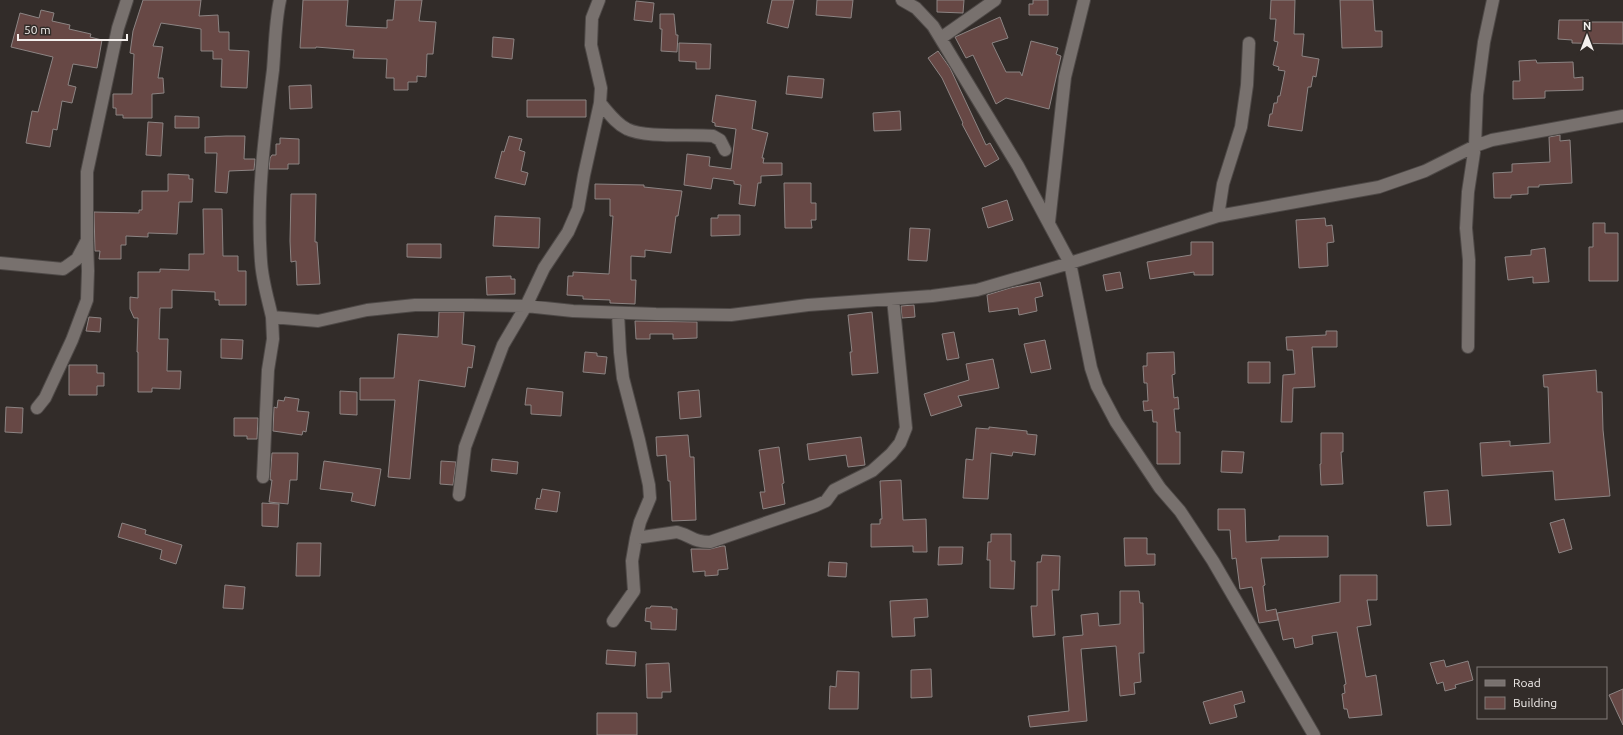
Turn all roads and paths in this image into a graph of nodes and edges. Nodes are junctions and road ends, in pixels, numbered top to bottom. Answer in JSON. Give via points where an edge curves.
{"nodes":[{"id":1,"x":127,"y":0,"type":"edge"},
{"id":2,"x":280,"y":0,"type":"edge"},
{"id":3,"x":598,"y":0,"type":"edge"},
{"id":4,"x":902,"y":0,"type":"edge"},
{"id":5,"x":995,"y":0,"type":"edge"},
{"id":6,"x":1084,"y":0,"type":"edge"},
{"id":7,"x":1493,"y":0,"type":"edge"},
{"id":8,"x":941,"y":38,"type":"junction"},
{"id":9,"x":1249,"y":43,"type":"dead end"},
{"id":10,"x":600,"y":103,"type":"junction"},
{"id":11,"x":1623,"y":116,"type":"edge"},
{"id":12,"x":1475,"y":146,"type":"junction"},
{"id":13,"x":725,"y":150,"type":"dead end"},
{"id":14,"x":1218,"y":216,"type":"junction"},
{"id":15,"x":1049,"y":222,"type":"junction"},
{"id":16,"x":86,"y":240,"type":"junction"},
{"id":17,"x":0,"y":263,"type":"edge"},
{"id":18,"x":1070,"y":263,"type":"junction"},
{"id":19,"x":893,"y":299,"type":"junction"},
{"id":20,"x":526,"y":306,"type":"junction"},
{"id":21,"x":618,"y":313,"type":"junction"},
{"id":22,"x":272,"y":318,"type":"junction"},
{"id":23,"x":1468,"y":348,"type":"dead end"},
{"id":24,"x":36,"y":408,"type":"dead end"},
{"id":25,"x":263,"y":477,"type":"dead end"},
{"id":26,"x":459,"y":495,"type":"dead end"},
{"id":27,"x":636,"y":538,"type":"junction"},
{"id":28,"x":613,"y":621,"type":"dead end"},
{"id":29,"x":1314,"y":735,"type":"edge"}],
"edges":[{"from":1,"to":16,"type":"street","via":[[118,28],[87,172]]},
{"from":2,"to":22,"type":"street","via":[[276,16],[273,67],[263,144],[259,215],[261,263]]},
{"from":3,"to":10,"type":"street","via":[[592,18],[591,45],[601,88]]},
{"from":4,"to":8,"type":"street","via":[[916,8]]},
{"from":5,"to":8,"type":"street"},
{"from":6,"to":15,"type":"street","via":[[1066,77]]},
{"from":7,"to":12,"type":"street","via":[[1481,65]]},
{"from":8,"to":15,"type":"street"},
{"from":9,"to":14,"type":"street","via":[[1241,127],[1224,184]]},
{"from":10,"to":13,"type":"street","via":[[612,118],[626,129],[642,133],[713,136],[720,140]]},
{"from":10,"to":20,"type":"street","via":[[578,209],[568,232],[544,268]]},
{"from":11,"to":12,"type":"street","via":[[1492,140]]},
{"from":12,"to":14,"type":"street","via":[[1425,171],[1379,187]]},
{"from":12,"to":23,"type":"street","via":[[1466,228],[1469,260]]},
{"from":14,"to":18,"type":"street"},
{"from":15,"to":18,"type":"street"},
{"from":16,"to":17,"type":"street","via":[[77,259],[63,269]]},
{"from":16,"to":24,"type":"street","via":[[86,300],[72,340],[46,398]]},
{"from":18,"to":19,"type":"street","via":[[977,290]]},
{"from":18,"to":29,"type":"street","via":[[1091,368],[1097,386],[1129,442],[1213,561]]},
{"from":19,"to":21,"type":"street","via":[[808,305],[731,315]]},
{"from":19,"to":27,"type":"street","via":[[906,428],[891,454],[872,471],[834,490],[826,501],[710,542],[698,542],[677,532]]},
{"from":20,"to":21,"type":"street"},
{"from":20,"to":22,"type":"street","via":[[415,305],[367,310],[318,321]]},
{"from":20,"to":26,"type":"street","via":[[502,345],[464,447]]},
{"from":21,"to":27,"type":"street","via":[[623,378],[649,485],[650,498]]},
{"from":22,"to":25,"type":"street","via":[[273,339],[268,370]]},
{"from":27,"to":28,"type":"street","via":[[632,561],[634,591]]}]}
